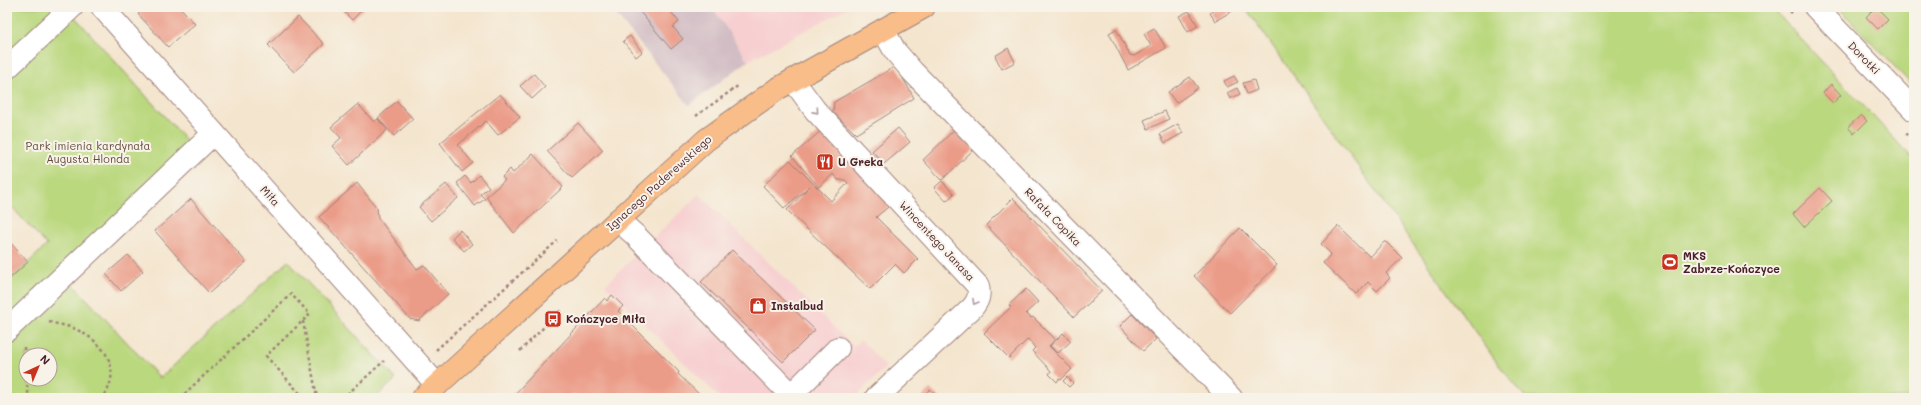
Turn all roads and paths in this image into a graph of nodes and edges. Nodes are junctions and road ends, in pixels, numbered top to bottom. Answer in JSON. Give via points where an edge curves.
{"nodes":[{"id":1,"x":72,"y":7,"type":"edge"},
{"id":2,"x":102,"y":7,"type":"edge"},
{"id":3,"x":924,"y":7,"type":"edge"},
{"id":4,"x":1814,"y":7,"type":"edge"},
{"id":5,"x":883,"y":30,"type":"junction"},
{"id":6,"x":7,"y":68,"type":"edge"},
{"id":7,"x":793,"y":80,"type":"junction"},
{"id":8,"x":1914,"y":110,"type":"edge"},
{"id":9,"x":214,"y":133,"type":"junction"},
{"id":10,"x":618,"y":220,"type":"junction"},
{"id":11,"x":562,"y":309,"type":"dead end"},
{"id":12,"x":303,"y":321,"type":"junction"},
{"id":13,"x":14,"y":323,"type":"edge"},
{"id":14,"x":838,"y":348,"type":"dead end"},
{"id":15,"x":520,"y":351,"type":"dead end"},
{"id":16,"x":386,"y":359,"type":"dead end"},
{"id":17,"x":27,"y":387,"type":"edge"},
{"id":18,"x":430,"y":391,"type":"edge"},
{"id":19,"x":29,"y":398,"type":"edge"},
{"id":20,"x":103,"y":398,"type":"edge"},
{"id":21,"x":180,"y":398,"type":"edge"},
{"id":22,"x":304,"y":398,"type":"edge"},
{"id":23,"x":317,"y":398,"type":"edge"},
{"id":24,"x":343,"y":398,"type":"edge"},
{"id":25,"x":876,"y":398,"type":"edge"},
{"id":26,"x":1231,"y":398,"type":"edge"}],
"edges":[{"from":1,"to":6,"type":"street"},
{"from":2,"to":9,"type":"street","name":"Miła"},
{"from":3,"to":5,"type":"main road","name":"Ignacego Paderewskiego"},
{"from":4,"to":8,"type":"street","name":"Dorotki"},
{"from":5,"to":7,"type":"main road","name":"Ignacego Paderewskiego"},
{"from":5,"to":26,"type":"street","name":"Rafała Copika","via":[[894,51],[913,72]]},
{"from":7,"to":10,"type":"main road","name":"Ignacego Paderewskiego","via":[[706,140]]},
{"from":7,"to":25,"type":"street","name":"Wincentego Janasa","one_way":true,"via":[[815,110],[978,286],[979,294],[972,308]]},
{"from":9,"to":13,"type":"street"},
{"from":9,"to":18,"type":"street","name":"Miła"},
{"from":10,"to":14,"type":"street","via":[[791,395]]},
{"from":10,"to":18,"type":"main road","name":"Ignacego Paderewskiego"},
{"from":11,"to":15,"type":"path"},
{"from":12,"to":21,"type":"path","via":[[310,314],[291,294]]},
{"from":12,"to":22,"type":"path","via":[[266,356]]},
{"from":12,"to":23,"type":"path"},
{"from":13,"to":20,"type":"path","via":[[72,327],[92,338],[107,355],[113,373],[109,389]]},
{"from":16,"to":24,"type":"path"},
{"from":17,"to":19,"type":"path"}]}
